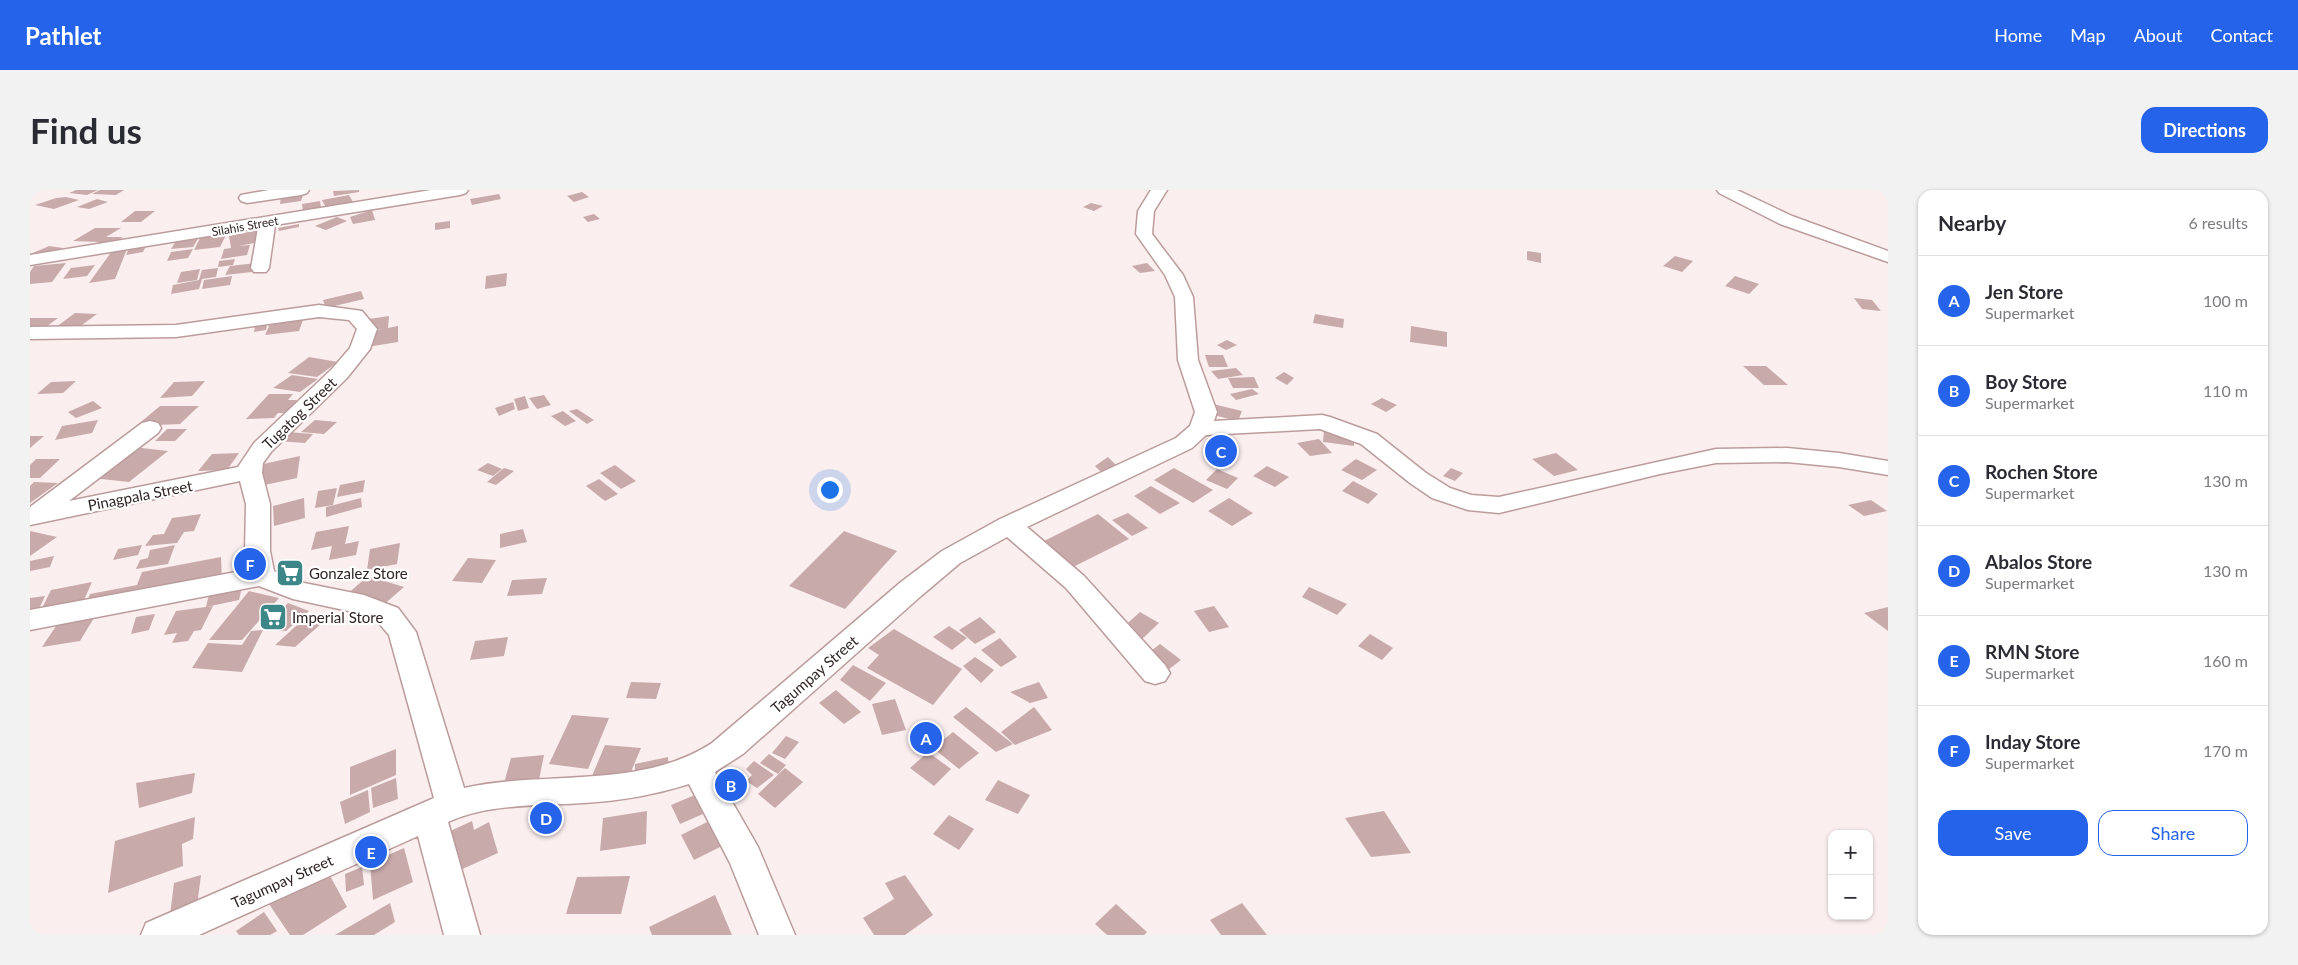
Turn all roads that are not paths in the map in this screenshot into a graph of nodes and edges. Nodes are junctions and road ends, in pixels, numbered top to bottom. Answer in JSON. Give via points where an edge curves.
{"nodes":[{"id":1,"x":301,"y":190,"type":"edge"},
{"id":2,"x":460,"y":190,"type":"edge"},
{"id":3,"x":1725,"y":190,"type":"edge"},
{"id":4,"x":1164,"y":191,"type":"edge"},
{"id":5,"x":372,"y":197,"type":"edge"},
{"id":6,"x":247,"y":198,"type":"dead end"},
{"id":7,"x":267,"y":222,"type":"junction"},
{"id":8,"x":1888,"y":257,"type":"edge"},
{"id":9,"x":30,"y":260,"type":"edge"},
{"id":10,"x":260,"y":268,"type":"dead end"},
{"id":11,"x":30,"y":333,"type":"edge"},
{"id":12,"x":150,"y":428,"type":"dead end"},
{"id":13,"x":1200,"y":429,"type":"junction"},
{"id":14,"x":1888,"y":468,"type":"edge"},
{"id":15,"x":250,"y":472,"type":"junction"},
{"id":16,"x":32,"y":516,"type":"edge"},
{"id":17,"x":1009,"y":525,"type":"junction"},
{"id":18,"x":262,"y":576,"type":"junction"},
{"id":19,"x":30,"y":620,"type":"edge"},
{"id":20,"x":1155,"y":673,"type":"dead end"},
{"id":21,"x":696,"y":767,"type":"junction"},
{"id":22,"x":441,"y":811,"type":"junction"},
{"id":23,"x":159,"y":935,"type":"edge"},
{"id":24,"x":462,"y":935,"type":"edge"},
{"id":25,"x":777,"y":935,"type":"edge"}],
"edges":[{"from":1,"to":6,"type":"street"},
{"from":2,"to":5,"type":"street","name":"Silahis Street"},
{"from":3,"to":8,"type":"street","via":[[1786,220]]},
{"from":4,"to":13,"type":"street","via":[[1146,211],[1144,234],[1174,275],[1184,297],[1188,360],[1206,412]]},
{"from":5,"to":7,"type":"street","name":"Silahis Street"},
{"from":7,"to":9,"type":"street","name":"Silahis Street"},
{"from":7,"to":10,"type":"street"},
{"from":11,"to":15,"type":"street","name":"Tugatog Street","via":[[176,330],[319,311],[339,311],[360,317],[366,323],[366,341],[356,357],[256,455]]},
{"from":12,"to":16,"type":"street"},
{"from":13,"to":14,"type":"street","via":[[1322,422],[1369,439],[1441,493],[1468,502],[1499,505],[1716,456],[1787,455]]},
{"from":13,"to":17,"type":"street","name":"Tagumpay Street","via":[[1184,443],[1156,458]]},
{"from":15,"to":16,"type":"street","name":"Pinagpala Street"},
{"from":15,"to":18,"type":"street","via":[[258,506],[258,558]]},
{"from":17,"to":20,"type":"street","via":[[1076,582]]},
{"from":17,"to":21,"type":"street","name":"Tagumpay Street","via":[[951,557],[929,574],[736,741],[715,758]]},
{"from":18,"to":19,"type":"street"},
{"from":18,"to":22,"type":"street","via":[[293,590],[364,605],[388,615],[402,632]]},
{"from":21,"to":22,"type":"street","name":"Tagumpay Street","via":[[660,779],[604,789],[479,797]]},
{"from":21,"to":25,"type":"street","via":[[746,858]]},
{"from":22,"to":23,"type":"street","name":"Tagumpay Street"},
{"from":22,"to":24,"type":"street"}]}
